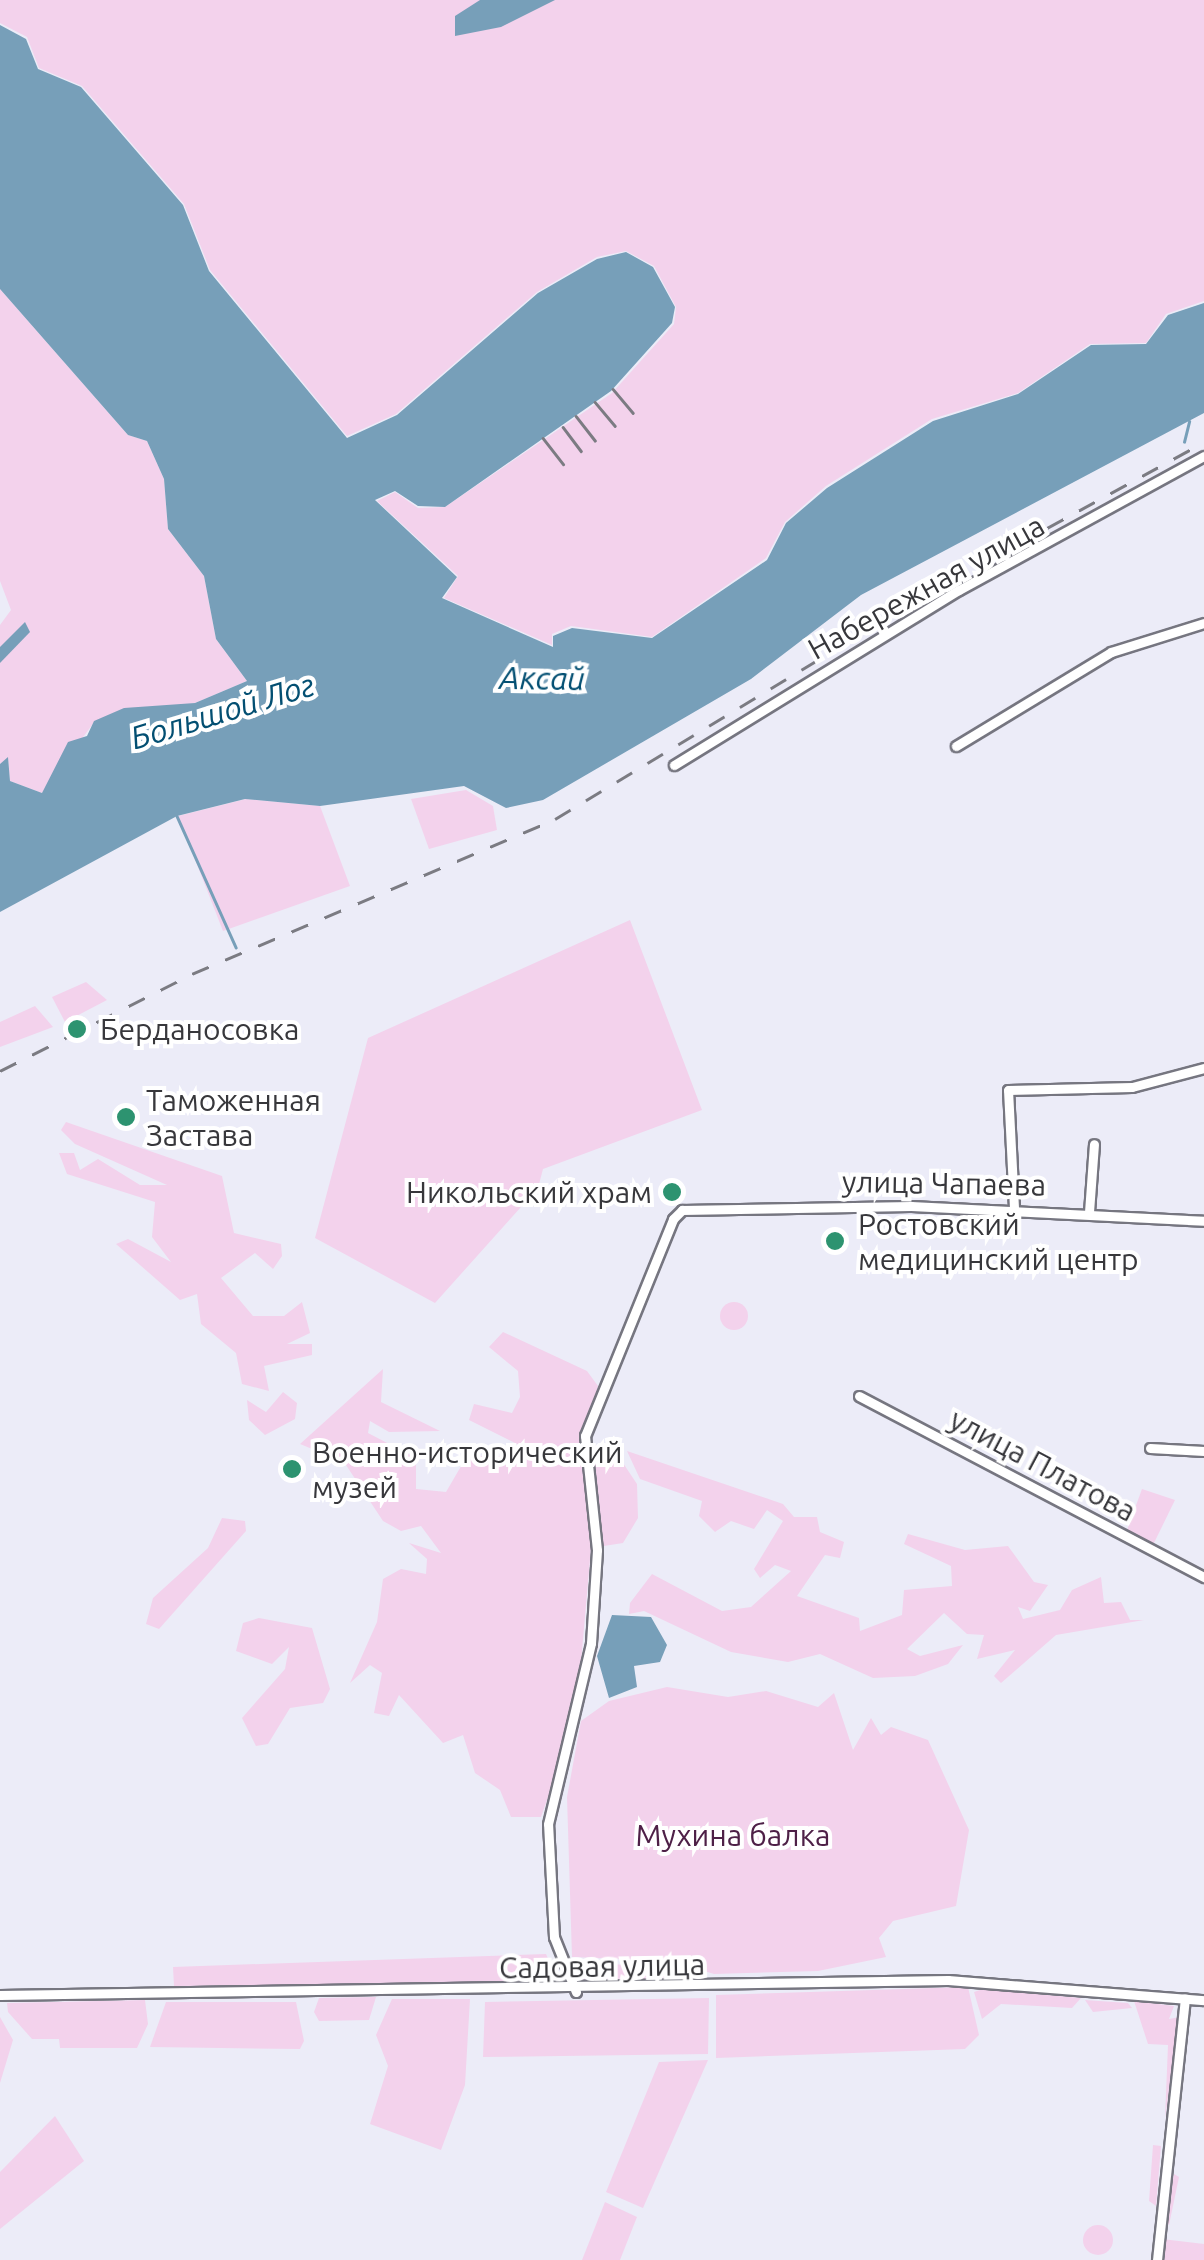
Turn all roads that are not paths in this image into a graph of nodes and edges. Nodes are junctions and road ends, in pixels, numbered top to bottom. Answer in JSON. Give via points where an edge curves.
{"nodes":[{"id":1,"x":1204,"y":456,"type":"edge"},
{"id":2,"x":1204,"y":623,"type":"edge"},
{"id":3,"x":956,"y":746,"type":"dead end"},
{"id":4,"x":674,"y":765,"type":"dead end"},
{"id":5,"x":1204,"y":1068,"type":"edge"},
{"id":6,"x":1094,"y":1144,"type":"dead end"},
{"id":7,"x":1014,"y":1208,"type":"junction"},
{"id":8,"x":1089,"y":1212,"type":"junction"},
{"id":9,"x":1204,"y":1221,"type":"edge"},
{"id":10,"x":859,"y":1396,"type":"dead end"},
{"id":11,"x":1150,"y":1448,"type":"dead end"},
{"id":12,"x":1204,"y":1451,"type":"edge"},
{"id":13,"x":1204,"y":1577,"type":"edge"},
{"id":14,"x":563,"y":1968,"type":"junction"},
{"id":15,"x":553,"y":1992,"type":"junction"},
{"id":16,"x":576,"y":1992,"type":"junction"},
{"id":17,"x":0,"y":1995,"type":"edge"},
{"id":18,"x":1185,"y":1998,"type":"junction"},
{"id":19,"x":1204,"y":2000,"type":"edge"},
{"id":20,"x":1157,"y":2260,"type":"edge"}],
"edges":[{"from":1,"to":4,"type":"main road","name":"Набережная улица","via":[[959,590]]},
{"from":2,"to":3,"type":"main road","via":[[1111,652]]},
{"from":5,"to":7,"type":"main road","via":[[1132,1087],[1008,1090]]},
{"from":6,"to":8,"type":"main road"},
{"from":7,"to":8,"type":"main road","name":"улица Чапаева"},
{"from":7,"to":14,"type":"main road","name":"улица Чапаева","via":[[682,1210],[585,1436],[598,1572],[590,1661],[548,1824]]},
{"from":8,"to":9,"type":"main road","name":"улица Чапаева"},
{"from":10,"to":13,"type":"main road","name":"улица Платова"},
{"from":11,"to":12,"type":"main road"},
{"from":14,"to":15,"type":"main road"},
{"from":14,"to":16,"type":"main road"},
{"from":15,"to":16,"type":"main road","name":"Садовая улица"},
{"from":15,"to":17,"type":"main road","name":"Садовая улица"},
{"from":16,"to":18,"type":"main road","name":"Садовая улица","via":[[948,1980]]},
{"from":18,"to":19,"type":"main road","name":"Садовая улица"},
{"from":18,"to":20,"type":"main road"}]}
